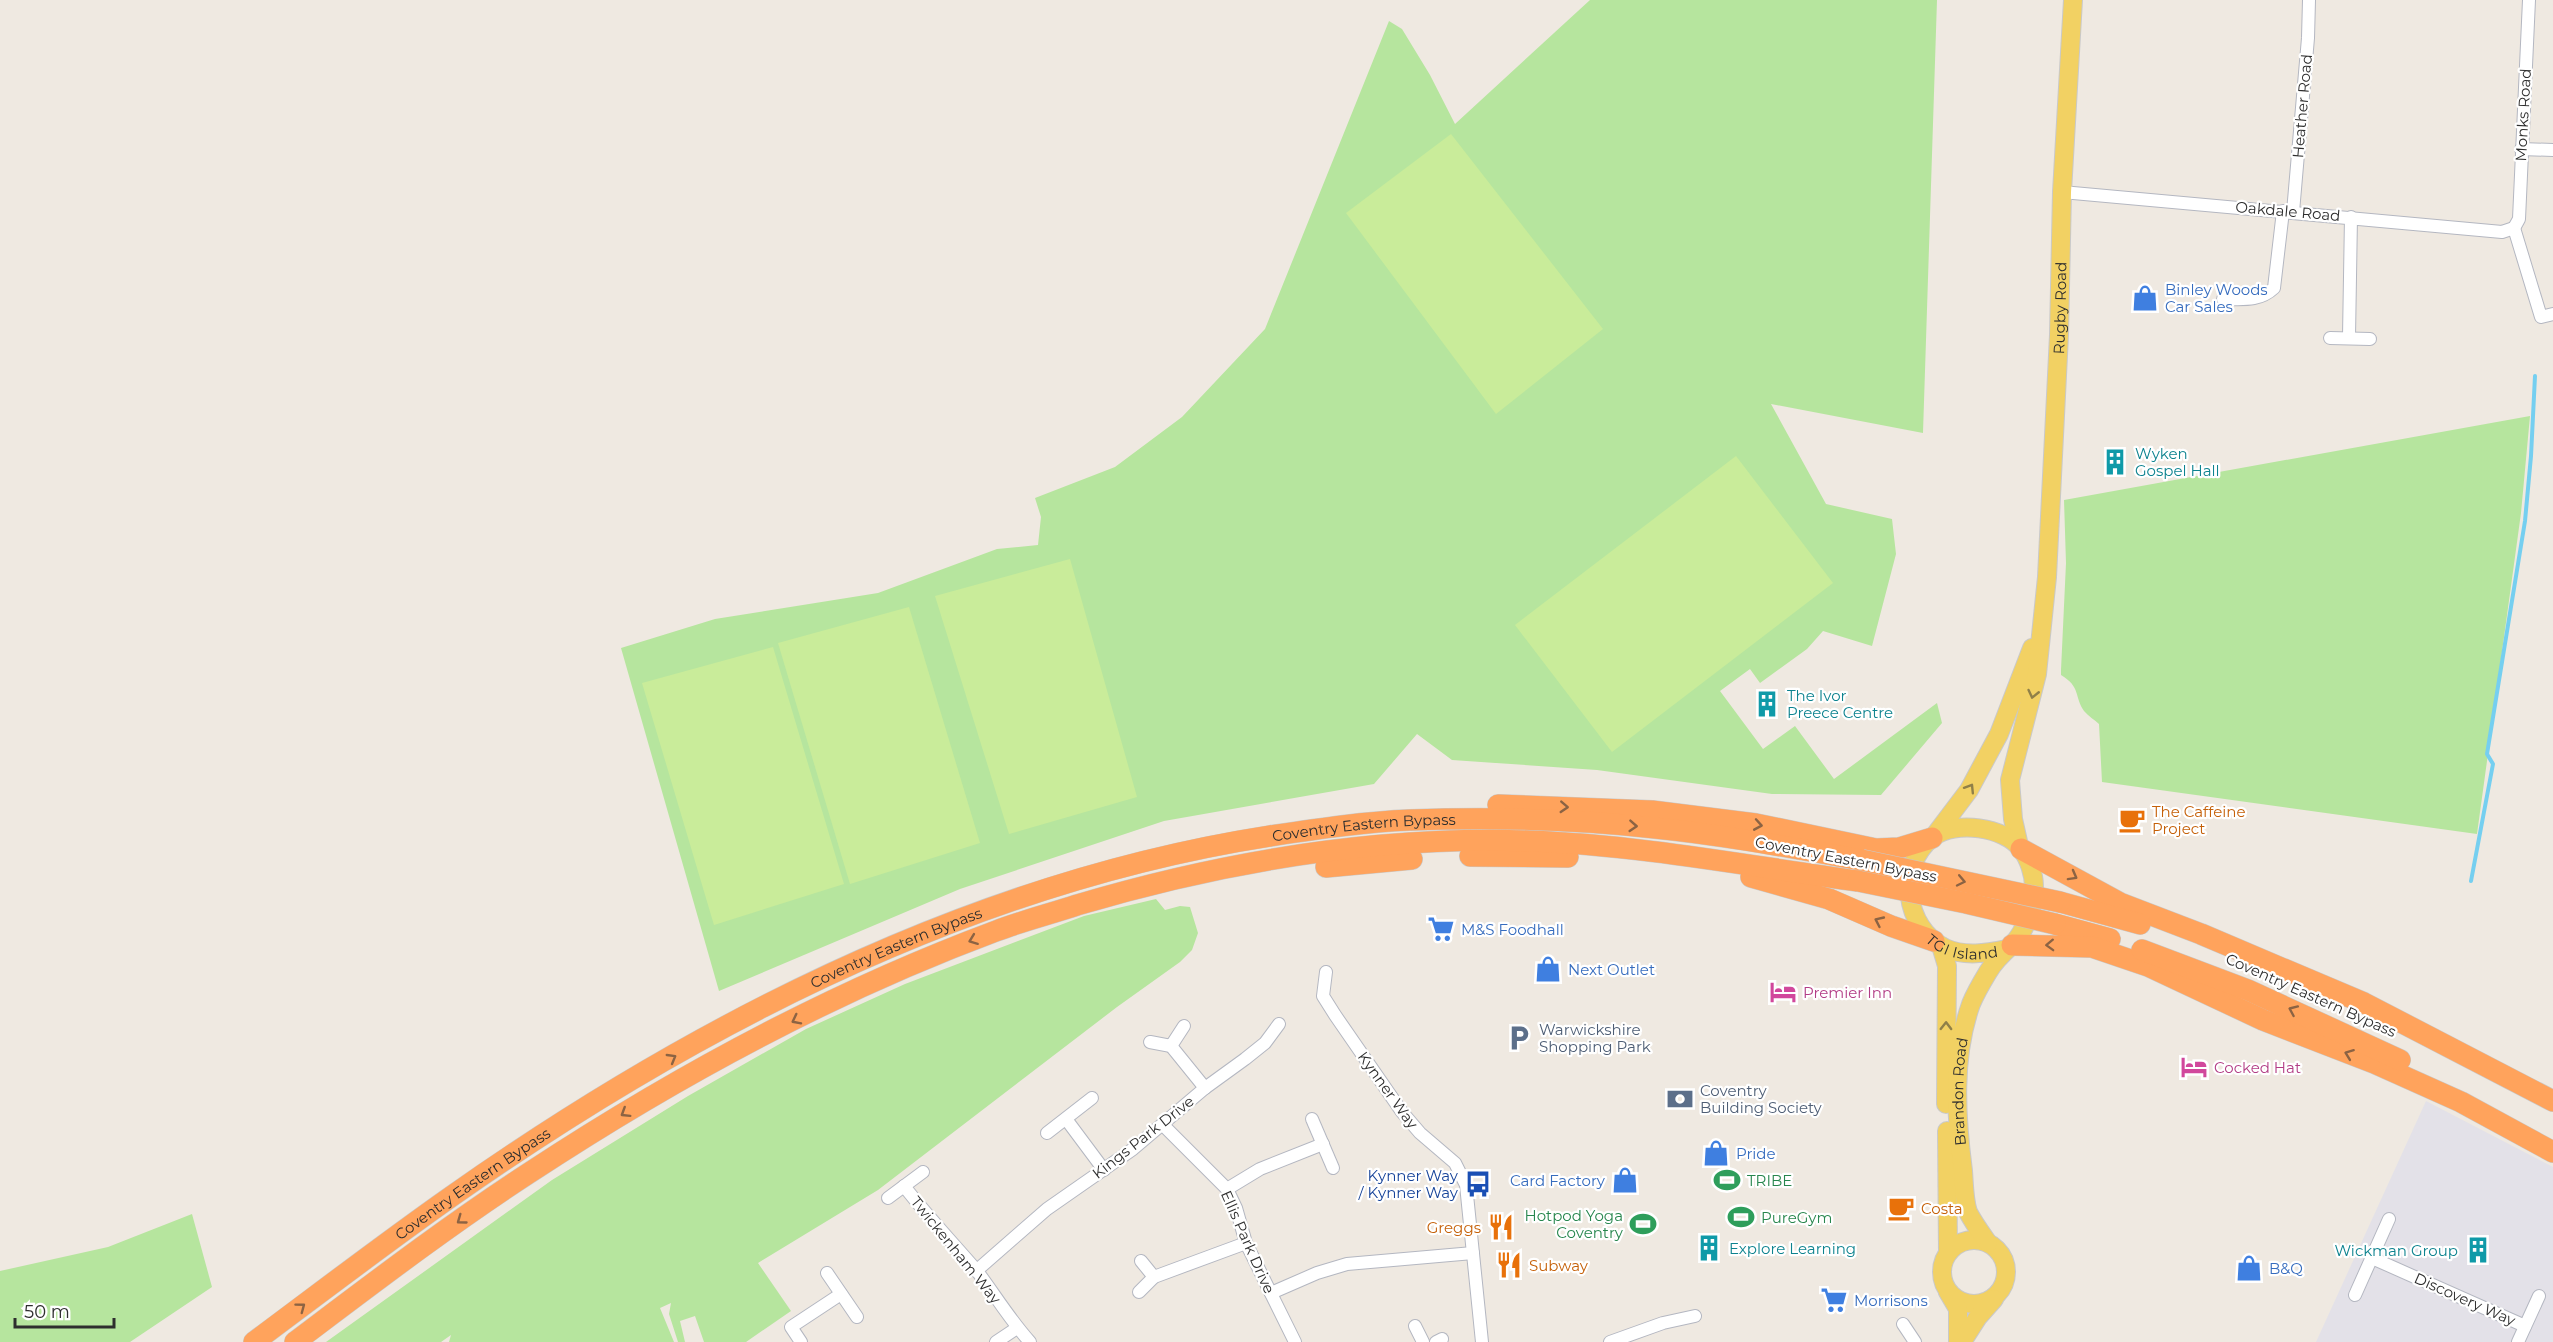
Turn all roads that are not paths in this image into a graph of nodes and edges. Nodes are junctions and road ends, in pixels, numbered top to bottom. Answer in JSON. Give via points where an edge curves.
{"nodes":[{"id":1,"x":2073,"y":0,"type":"edge"},
{"id":2,"x":2309,"y":0,"type":"edge"},
{"id":3,"x":2529,"y":0,"type":"edge"},
{"id":4,"x":2521,"y":149,"type":"junction"},
{"id":5,"x":2553,"y":150,"type":"edge"},
{"id":6,"x":2062,"y":192,"type":"junction"},
{"id":7,"x":2288,"y":211,"type":"junction"},
{"id":8,"x":2351,"y":217,"type":"junction"},
{"id":9,"x":2514,"y":228,"type":"junction"},
{"id":10,"x":2223,"y":299,"type":"dead end"},
{"id":11,"x":2553,"y":314,"type":"edge"},
{"id":12,"x":2349,"y":337,"type":"junction"},
{"id":13,"x":2330,"y":338,"type":"dead end"},
{"id":14,"x":2370,"y":339,"type":"dead end"},
{"id":15,"x":2044,"y":615,"type":"junction"},
{"id":16,"x":1934,"y":837,"type":"junction"},
{"id":17,"x":2020,"y":847,"type":"junction"},
{"id":18,"x":1860,"y":870,"type":"junction"},
{"id":19,"x":977,"y":913,"type":"junction"},
{"id":20,"x":1028,"y":920,"type":"junction"},
{"id":21,"x":1937,"y":943,"type":"junction"},
{"id":22,"x":2010,"y":947,"type":"junction"},
{"id":23,"x":1326,"y":972,"type":"dead end"},
{"id":24,"x":1279,"y":1024,"type":"dead end"},
{"id":25,"x":1184,"y":1026,"type":"dead end"},
{"id":26,"x":1150,"y":1042,"type":"dead end"},
{"id":27,"x":1171,"y":1046,"type":"junction"},
{"id":28,"x":1205,"y":1088,"type":"junction"},
{"id":29,"x":1092,"y":1098,"type":"dead end"},
{"id":30,"x":2553,"y":1101,"type":"edge"},
{"id":31,"x":2553,"y":1113,"type":"edge"},
{"id":32,"x":1066,"y":1119,"type":"junction"},
{"id":33,"x":1312,"y":1119,"type":"dead end"},
{"id":34,"x":1163,"y":1125,"type":"junction"},
{"id":35,"x":1047,"y":1132,"type":"dead end"},
{"id":36,"x":2553,"y":1139,"type":"edge"},
{"id":37,"x":1323,"y":1144,"type":"junction"},
{"id":38,"x":2553,"y":1152,"type":"edge"},
{"id":39,"x":1333,"y":1168,"type":"dead end"},
{"id":40,"x":1104,"y":1170,"type":"junction"},
{"id":41,"x":923,"y":1172,"type":"dead end"},
{"id":42,"x":904,"y":1186,"type":"junction"},
{"id":43,"x":1227,"y":1189,"type":"junction"},
{"id":44,"x":888,"y":1198,"type":"dead end"},
{"id":45,"x":2389,"y":1219,"type":"dead end"},
{"id":46,"x":1246,"y":1243,"type":"junction"},
{"id":47,"x":1988,"y":1243,"type":"junction"},
{"id":48,"x":1948,"y":1252,"type":"junction"},
{"id":49,"x":1473,"y":1253,"type":"junction"},
{"id":50,"x":2372,"y":1258,"type":"junction"},
{"id":51,"x":1141,"y":1261,"type":"dead end"},
{"id":52,"x":976,"y":1271,"type":"junction"},
{"id":53,"x":827,"y":1273,"type":"dead end"},
{"id":54,"x":1154,"y":1277,"type":"junction"},
{"id":55,"x":1139,"y":1292,"type":"dead end"},
{"id":56,"x":1948,"y":1292,"type":"junction"},
{"id":57,"x":1271,"y":1293,"type":"junction"},
{"id":58,"x":841,"y":1294,"type":"junction"},
{"id":59,"x":2355,"y":1295,"type":"dead end"},
{"id":60,"x":2539,"y":1296,"type":"dead end"},
{"id":61,"x":1995,"y":1297,"type":"junction"},
{"id":62,"x":1695,"y":1316,"type":"dead end"},
{"id":63,"x":857,"y":1317,"type":"dead end"},
{"id":64,"x":1903,"y":1324,"type":"dead end"},
{"id":65,"x":1415,"y":1326,"type":"dead end"},
{"id":66,"x":2525,"y":1326,"type":"junction"},
{"id":67,"x":1017,"y":1328,"type":"junction"},
{"id":68,"x":254,"y":1342,"type":"edge"},
{"id":69,"x":295,"y":1342,"type":"edge"},
{"id":70,"x":801,"y":1342,"type":"edge"},
{"id":71,"x":996,"y":1342,"type":"edge"},
{"id":72,"x":1030,"y":1342,"type":"edge"},
{"id":73,"x":1295,"y":1342,"type":"edge"},
{"id":74,"x":1423,"y":1342,"type":"edge"},
{"id":75,"x":1482,"y":1342,"type":"edge"},
{"id":76,"x":1610,"y":1342,"type":"edge"},
{"id":77,"x":1915,"y":1342,"type":"edge"},
{"id":78,"x":1960,"y":1342,"type":"edge"},
{"id":79,"x":2518,"y":1342,"type":"edge"}],
"edges":[{"from":1,"to":6,"type":"main road","name":"Rugby Road"},
{"from":2,"to":7,"type":"street","name":"Heather Road"},
{"from":3,"to":4,"type":"street","name":"Monks Road"},
{"from":4,"to":5,"type":"street"},
{"from":4,"to":9,"type":"street","name":"Monks Road","via":[[2519,219]]},
{"from":6,"to":7,"type":"street","name":"Oakdale Road"},
{"from":6,"to":15,"type":"main road","name":"Rugby Road","via":[[2054,458]]},
{"from":7,"to":8,"type":"street","name":"Oakdale Road"},
{"from":7,"to":10,"type":"street","name":"Heather Road","via":[[2274,288],[2254,300]]},
{"from":8,"to":9,"type":"street","name":"Oakdale Road","via":[[2502,232]]},
{"from":8,"to":12,"type":"street"},
{"from":9,"to":11,"type":"street","via":[[2541,317]]},
{"from":12,"to":13,"type":"street"},
{"from":12,"to":14,"type":"street"},
{"from":16,"to":15,"type":"main road","name":"Rugby Road","one_way":true,"via":[[1969,790],[1999,734]]},
{"from":15,"to":17,"type":"main road","name":"Rugby Road","one_way":true,"via":[[2037,674],[2010,780]]},
{"from":16,"to":17,"type":"main road","via":[[1970,827],[1992,830]]},
{"from":19,"to":16,"type":"highway","one_way":true,"via":[[1054,873],[1113,855],[1201,834],[1324,814],[1407,806],[1527,805],[1652,811],[1756,824],[1876,849],[1899,848]]},
{"from":16,"to":21,"type":"main road","name":"TGI Island","via":[[1914,864],[1909,883],[1915,917]]},
{"from":17,"to":22,"type":"main road","name":"TGI Island","via":[[2035,885],[2032,910]]},
{"from":17,"to":30,"type":"highway","one_way":true,"via":[[2120,903],[2364,1003]]},
{"from":19,"to":18,"type":"highway","name":"Coventry Eastern Bypass","one_way":true,"via":[[1111,869],[1203,847],[1337,826],[1408,820],[1526,819],[1652,828],[1751,841]]},
{"from":18,"to":20,"type":"highway","name":"Coventry Eastern Bypass","via":[[1529,841],[1441,843],[1269,860],[1118,893]]},
{"from":18,"to":31,"type":"highway","name":"Coventry Eastern Bypass","one_way":true,"bridge":true,"via":[[2060,902],[2127,920],[2359,1012]]},
{"from":36,"to":18,"type":"highway","name":"Coventry Eastern Bypass","one_way":true,"bridge":true,"via":[[2367,1044],[2248,990],[2116,940],[1966,903]]},
{"from":68,"to":19,"type":"highway","name":"Coventry Eastern Bypass","one_way":true,"via":[[452,1196],[624,1085],[689,1047],[841,970]]},
{"from":21,"to":20,"type":"highway","one_way":true,"via":[[1829,899],[1745,876],[1572,857],[1447,856],[1274,872]]},
{"from":20,"to":69,"type":"highway","name":"Coventry Eastern Bypass","one_way":true,"via":[[932,956],[832,1002],[641,1103],[479,1207]]},
{"from":21,"to":22,"type":"main road","name":"TGI Island","via":[[1967,953]]},
{"from":48,"to":21,"type":"main road","name":"Brandon Road","one_way":true,"via":[[1947,966]]},
{"from":38,"to":22,"type":"highway","one_way":true,"via":[[2461,1102],[2262,1020],[2148,966],[2092,947]]},
{"from":22,"to":47,"type":"main road","name":"Brandon Road","via":[[1990,969],[1971,1004],[1961,1046],[1957,1093],[1958,1137],[1968,1211]]},
{"from":23,"to":49,"type":"street","name":"Kynner Way","via":[[1323,996],[1363,1057],[1402,1113],[1462,1174],[1469,1194]]},
{"from":24,"to":28,"type":"street","name":"Kings Park Drive","via":[[1265,1042]]},
{"from":25,"to":27,"type":"street"},
{"from":26,"to":27,"type":"street"},
{"from":27,"to":28,"type":"street"},
{"from":28,"to":34,"type":"street","name":"Kings Park Drive"},
{"from":29,"to":32,"type":"street"},
{"from":32,"to":35,"type":"street"},
{"from":32,"to":40,"type":"street"},
{"from":33,"to":37,"type":"street"},
{"from":34,"to":40,"type":"street","name":"Kings Park Drive"},
{"from":34,"to":43,"type":"street","name":"Ellis Park Drive"},
{"from":37,"to":39,"type":"street"},
{"from":37,"to":43,"type":"street","via":[[1260,1169]]},
{"from":40,"to":52,"type":"street","name":"Kings Park Drive","via":[[1047,1209]]},
{"from":41,"to":42,"type":"street","name":"Twickenham Way"},
{"from":42,"to":44,"type":"street","name":"Twickenham Way"},
{"from":42,"to":52,"type":"street","name":"Twickenham Way"},
{"from":43,"to":46,"type":"street","name":"Ellis Park Drive"},
{"from":45,"to":50,"type":"street"},
{"from":46,"to":54,"type":"street"},
{"from":46,"to":57,"type":"street","name":"Ellis Park Drive"},
{"from":47,"to":48,"type":"main road","via":[[1964,1241]]},
{"from":47,"to":61,"type":"main road","via":[[2002,1256],[2007,1271],[2003,1287]]},
{"from":48,"to":56,"type":"main road","via":[[1942,1274]]},
{"from":49,"to":57,"type":"street","via":[[1347,1264]]},
{"from":49,"to":75,"type":"street","name":"Kynner Way"},
{"from":50,"to":59,"type":"street"},
{"from":50,"to":66,"type":"street","name":"Discovery Way"},
{"from":51,"to":54,"type":"street"},
{"from":52,"to":67,"type":"street","name":"Twickenham Way"},
{"from":53,"to":58,"type":"street"},
{"from":54,"to":55,"type":"street"},
{"from":56,"to":61,"type":"main road","via":[[1970,1305]]},
{"from":56,"to":78,"type":"main road","via":[[1958,1309]]},
{"from":57,"to":73,"type":"street","name":"Ellis Park Drive"},
{"from":58,"to":63,"type":"street"},
{"from":58,"to":70,"type":"street","via":[[791,1327]]},
{"from":60,"to":66,"type":"street"},
{"from":61,"to":78,"type":"main road"},
{"from":62,"to":76,"type":"street"},
{"from":64,"to":77,"type":"street"},
{"from":65,"to":74,"type":"street"},
{"from":66,"to":79,"type":"street"},
{"from":67,"to":71,"type":"street"},
{"from":67,"to":72,"type":"street","name":"Twickenham Way"}]}
